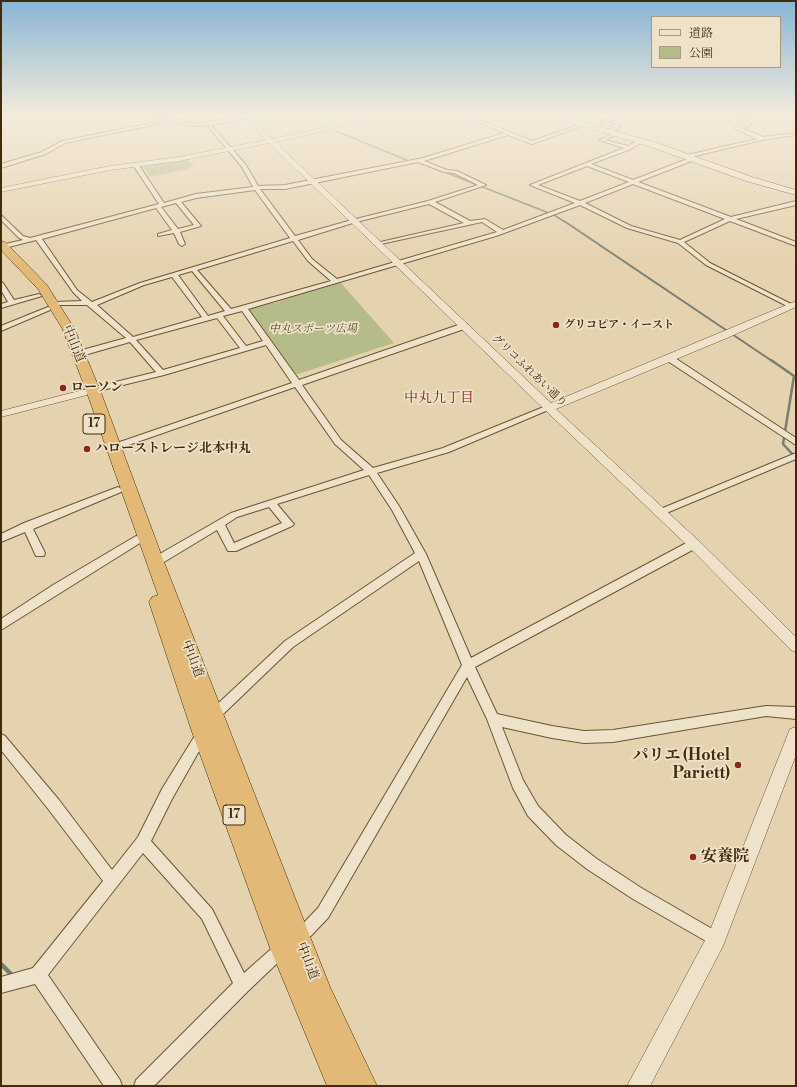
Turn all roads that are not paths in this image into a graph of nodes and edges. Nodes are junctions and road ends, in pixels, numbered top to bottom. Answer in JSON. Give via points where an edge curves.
{"nodes":[{"id":1,"x":136,"y":165,"type":"edge"},
{"id":2,"x":131,"y":166,"type":"edge"},
{"id":3,"x":244,"y":166,"type":"edge"},
{"id":4,"x":298,"y":166,"type":"edge"},
{"id":5,"x":390,"y":166,"type":"edge"},
{"id":6,"x":433,"y":166,"type":"edge"},
{"id":7,"x":582,"y":166,"type":"edge"},
{"id":8,"x":591,"y":166,"type":"edge"},
{"id":9,"x":671,"y":166,"type":"edge"},
{"id":10,"x":711,"y":166,"type":"edge"},
{"id":11,"x":314,"y":181,"type":"junction"},
{"id":12,"x":633,"y":182,"type":"junction"},
{"id":13,"x":256,"y":188,"type":"junction"},
{"id":14,"x":1,"y":190,"type":"edge"},
{"id":15,"x":796,"y":193,"type":"edge"},
{"id":16,"x":177,"y":201,"type":"junction"},
{"id":17,"x":430,"y":202,"type":"junction"},
{"id":18,"x":796,"y":203,"type":"edge"},
{"id":19,"x":580,"y":204,"type":"junction"},
{"id":20,"x":161,"y":206,"type":"junction"},
{"id":21,"x":1,"y":217,"type":"edge"},
{"id":22,"x":730,"y":219,"type":"junction"},
{"id":23,"x":354,"y":221,"type":"junction"},
{"id":24,"x":469,"y":223,"type":"junction"},
{"id":25,"x":176,"y":231,"type":"junction"},
{"id":26,"x":502,"y":232,"type":"junction"},
{"id":27,"x":160,"y":235,"type":"dead end"},
{"id":28,"x":38,"y":238,"type":"junction"},
{"id":29,"x":294,"y":238,"type":"junction"},
{"id":30,"x":29,"y":240,"type":"junction"},
{"id":31,"x":680,"y":242,"type":"junction"},
{"id":32,"x":182,"y":244,"type":"dead end"},
{"id":33,"x":378,"y":244,"type":"junction"},
{"id":34,"x":796,"y":244,"type":"edge"},
{"id":35,"x":1,"y":248,"type":"edge"},
{"id":36,"x":398,"y":263,"type":"junction"},
{"id":37,"x":193,"y":269,"type":"junction"},
{"id":38,"x":174,"y":275,"type":"junction"},
{"id":39,"x":335,"y":281,"type":"junction"},
{"id":40,"x":1,"y":284,"type":"edge"},
{"id":41,"x":39,"y":296,"type":"junction"},
{"id":42,"x":12,"y":303,"type":"junction"},
{"id":43,"x":90,"y":304,"type":"junction"},
{"id":44,"x":794,"y":305,"type":"edge"},
{"id":45,"x":1,"y":306,"type":"edge"},
{"id":46,"x":51,"y":307,"type":"junction"},
{"id":47,"x":244,"y":308,"type":"junction"},
{"id":48,"x":230,"y":312,"type":"junction"},
{"id":49,"x":219,"y":315,"type":"junction"},
{"id":50,"x":207,"y":319,"type":"junction"},
{"id":51,"x":464,"y":326,"type":"junction"},
{"id":52,"x":1,"y":329,"type":"edge"},
{"id":53,"x":132,"y":340,"type":"junction"},
{"id":54,"x":267,"y":342,"type":"junction"},
{"id":55,"x":244,"y":348,"type":"junction"},
{"id":56,"x":78,"y":354,"type":"junction"},
{"id":57,"x":669,"y":358,"type":"junction"},
{"id":58,"x":161,"y":373,"type":"junction"},
{"id":59,"x":296,"y":383,"type":"junction"},
{"id":60,"x":88,"y":392,"type":"junction"},
{"id":61,"x":549,"y":408,"type":"junction"},
{"id":62,"x":1,"y":414,"type":"edge"},
{"id":63,"x":796,"y":442,"type":"edge"},
{"id":64,"x":114,"y":448,"type":"junction"},
{"id":65,"x":796,"y":456,"type":"edge"},
{"id":66,"x":372,"y":471,"type":"junction"},
{"id":67,"x":118,"y":490,"type":"junction"},
{"id":68,"x":271,"y":503,"type":"junction"},
{"id":69,"x":661,"y":512,"type":"junction"},
{"id":70,"x":220,"y":524,"type":"junction"},
{"id":71,"x":27,"y":526,"type":"junction"},
{"id":72,"x":1,"y":538,"type":"edge"},
{"id":73,"x":136,"y":540,"type":"junction"},
{"id":74,"x":694,"y":544,"type":"junction"},
{"id":75,"x":40,"y":553,"type":"dead end"},
{"id":76,"x":421,"y":554,"type":"junction"},
{"id":77,"x":155,"y":562,"type":"junction"},
{"id":78,"x":1,"y":625,"type":"edge"},
{"id":79,"x":796,"y":646,"type":"edge"},
{"id":80,"x":468,"y":666,"type":"junction"},
{"id":81,"x":796,"y":713,"type":"edge"},
{"id":82,"x":493,"y":719,"type":"junction"},
{"id":83,"x":208,"y":724,"type":"junction"},
{"id":84,"x":796,"y":734,"type":"edge"},
{"id":85,"x":1,"y":740,"type":"edge"},
{"id":86,"x":143,"y":842,"type":"junction"},
{"id":87,"x":112,"y":882,"type":"junction"},
{"id":88,"x":716,"y":939,"type":"junction"},
{"id":89,"x":291,"y":943,"type":"junction"},
{"id":90,"x":38,"y":975,"type":"junction"},
{"id":91,"x":1,"y":985,"type":"edge"},
{"id":92,"x":242,"y":985,"type":"junction"},
{"id":93,"x":114,"y":1086,"type":"edge"},
{"id":94,"x":142,"y":1086,"type":"edge"},
{"id":95,"x":342,"y":1086,"type":"edge"},
{"id":96,"x":363,"y":1086,"type":"edge"},
{"id":97,"x":638,"y":1086,"type":"edge"}],
"edges":[{"from":1,"to":20,"type":"street"},
{"from":2,"to":14,"type":"street"},
{"from":3,"to":13,"type":"street"},
{"from":4,"to":11,"type":"street","name":"グリコふれあい通り"},
{"from":5,"to":11,"type":"street"},
{"from":6,"to":17,"type":"street","via":[[455,172],[483,185]]},
{"from":7,"to":19,"type":"street","via":[[533,185]]},
{"from":8,"to":12,"type":"street"},
{"from":9,"to":12,"type":"street"},
{"from":10,"to":15,"type":"main road"},
{"from":11,"to":13,"type":"street"},
{"from":11,"to":23,"type":"street","name":"グリコふれあい通り"},
{"from":12,"to":19,"type":"street"},
{"from":12,"to":22,"type":"street"},
{"from":13,"to":16,"type":"street"},
{"from":13,"to":29,"type":"street"},
{"from":16,"to":20,"type":"street"},
{"from":16,"to":25,"type":"street","via":[[198,226]]},
{"from":17,"to":23,"type":"street"},
{"from":17,"to":24,"type":"street"},
{"from":18,"to":22,"type":"street"},
{"from":19,"to":26,"type":"street"},
{"from":19,"to":31,"type":"street","via":[[629,227]]},
{"from":20,"to":25,"type":"street"},
{"from":20,"to":28,"type":"street"},
{"from":21,"to":30,"type":"street","via":[[21,237]]},
{"from":22,"to":31,"type":"street"},
{"from":22,"to":34,"type":"street"},
{"from":23,"to":29,"type":"street"},
{"from":23,"to":33,"type":"street","name":"グリコふれあい通り"},
{"from":24,"to":26,"type":"street","via":[[483,220]]},
{"from":24,"to":33,"type":"street"},
{"from":25,"to":27,"type":"street"},
{"from":25,"to":32,"type":"street"},
{"from":26,"to":36,"type":"street"},
{"from":28,"to":30,"type":"street"},
{"from":28,"to":43,"type":"street","via":[[75,291]]},
{"from":29,"to":37,"type":"street"},
{"from":29,"to":39,"type":"street","via":[[310,260]]},
{"from":30,"to":35,"type":"street"},
{"from":31,"to":44,"type":"street","via":[[708,264]]},
{"from":33,"to":36,"type":"street","name":"グリコふれあい通り"},
{"from":35,"to":41,"type":"highway","name":"中山道","number":"17"},
{"from":35,"to":46,"type":"highway","name":"中山道","number":"17","via":[[42,287]]},
{"from":36,"to":39,"type":"street"},
{"from":36,"to":51,"type":"street","name":"グリコふれあい通り"},
{"from":37,"to":38,"type":"street"},
{"from":37,"to":48,"type":"street"},
{"from":38,"to":43,"type":"street"},
{"from":38,"to":50,"type":"street"},
{"from":39,"to":47,"type":"street"},
{"from":40,"to":42,"type":"street"},
{"from":41,"to":42,"type":"street"},
{"from":41,"to":46,"type":"highway","name":"中山道","number":"17"},
{"from":42,"to":45,"type":"street"},
{"from":43,"to":46,"type":"street"},
{"from":43,"to":53,"type":"street"},
{"from":44,"to":57,"type":"street"},
{"from":46,"to":52,"type":"street"},
{"from":46,"to":56,"type":"highway","name":"中山道","number":"17","via":[[68,328]]},
{"from":46,"to":60,"type":"highway","name":"中山道","number":"17"},
{"from":47,"to":48,"type":"street"},
{"from":47,"to":54,"type":"street"},
{"from":48,"to":49,"type":"street"},
{"from":49,"to":50,"type":"street"},
{"from":49,"to":55,"type":"street"},
{"from":50,"to":53,"type":"street"},
{"from":51,"to":59,"type":"street"},
{"from":51,"to":61,"type":"street","name":"グリコふれあい通り"},
{"from":53,"to":56,"type":"street"},
{"from":53,"to":58,"type":"street"},
{"from":54,"to":55,"type":"street"},
{"from":54,"to":59,"type":"street"},
{"from":55,"to":58,"type":"street"},
{"from":56,"to":60,"type":"highway","name":"中山道","number":"17"},
{"from":57,"to":61,"type":"street"},
{"from":57,"to":63,"type":"street"},
{"from":58,"to":60,"type":"street"},
{"from":59,"to":64,"type":"street"},
{"from":59,"to":66,"type":"street","via":[[338,442]]},
{"from":60,"to":62,"type":"street"},
{"from":60,"to":64,"type":"highway","name":"中山道","number":"17"},
{"from":60,"to":67,"type":"highway","name":"中山道","number":"17"},
{"from":61,"to":66,"type":"street","via":[[446,450]]},
{"from":61,"to":69,"type":"street","name":"グリコふれあい通り"},
{"from":64,"to":77,"type":"highway","name":"中山道","number":"17"},
{"from":65,"to":69,"type":"street"},
{"from":66,"to":68,"type":"street"},
{"from":66,"to":76,"type":"street"},
{"from":67,"to":71,"type":"street"},
{"from":67,"to":73,"type":"highway","name":"中山道","number":"17"},
{"from":68,"to":70,"type":"street","via":[[234,515]]},
{"from":68,"to":70,"type":"street","via":[[289,524],[232,548]]},
{"from":69,"to":74,"type":"street","name":"グリコふれあい通り"},
{"from":70,"to":77,"type":"street"},
{"from":71,"to":72,"type":"street"},
{"from":71,"to":75,"type":"street"},
{"from":73,"to":78,"type":"street"},
{"from":73,"to":83,"type":"highway","name":"中山道","number":"17"},
{"from":74,"to":79,"type":"street","name":"グリコふれあい通り"},
{"from":74,"to":80,"type":"street"},
{"from":76,"to":80,"type":"street"},
{"from":76,"to":83,"type":"street","via":[[290,644]]},
{"from":77,"to":83,"type":"highway","name":"中山道","number":"17"},
{"from":80,"to":82,"type":"street"},
{"from":80,"to":89,"type":"street","via":[[323,913]]},
{"from":81,"to":82,"type":"street","via":[[766,711],[613,736],[552,732]]},
{"from":82,"to":88,"type":"street","via":[[518,784],[533,811],[561,840],[638,894]]},
{"from":83,"to":86,"type":"street","via":[[167,794]]},
{"from":83,"to":89,"type":"highway","name":"中山道","number":"17"},
{"from":84,"to":88,"type":"street"},
{"from":85,"to":87,"type":"street"},
{"from":86,"to":87,"type":"street"},
{"from":86,"to":92,"type":"street","via":[[207,914]]},
{"from":87,"to":90,"type":"street"},
{"from":88,"to":97,"type":"street"},
{"from":89,"to":92,"type":"street"},
{"from":89,"to":95,"type":"highway","name":"中山道","number":"17"},
{"from":89,"to":96,"type":"highway","name":"中山道","number":"17","via":[[321,996]]},
{"from":90,"to":91,"type":"street"},
{"from":90,"to":93,"type":"street"},
{"from":92,"to":94,"type":"street"}]}
